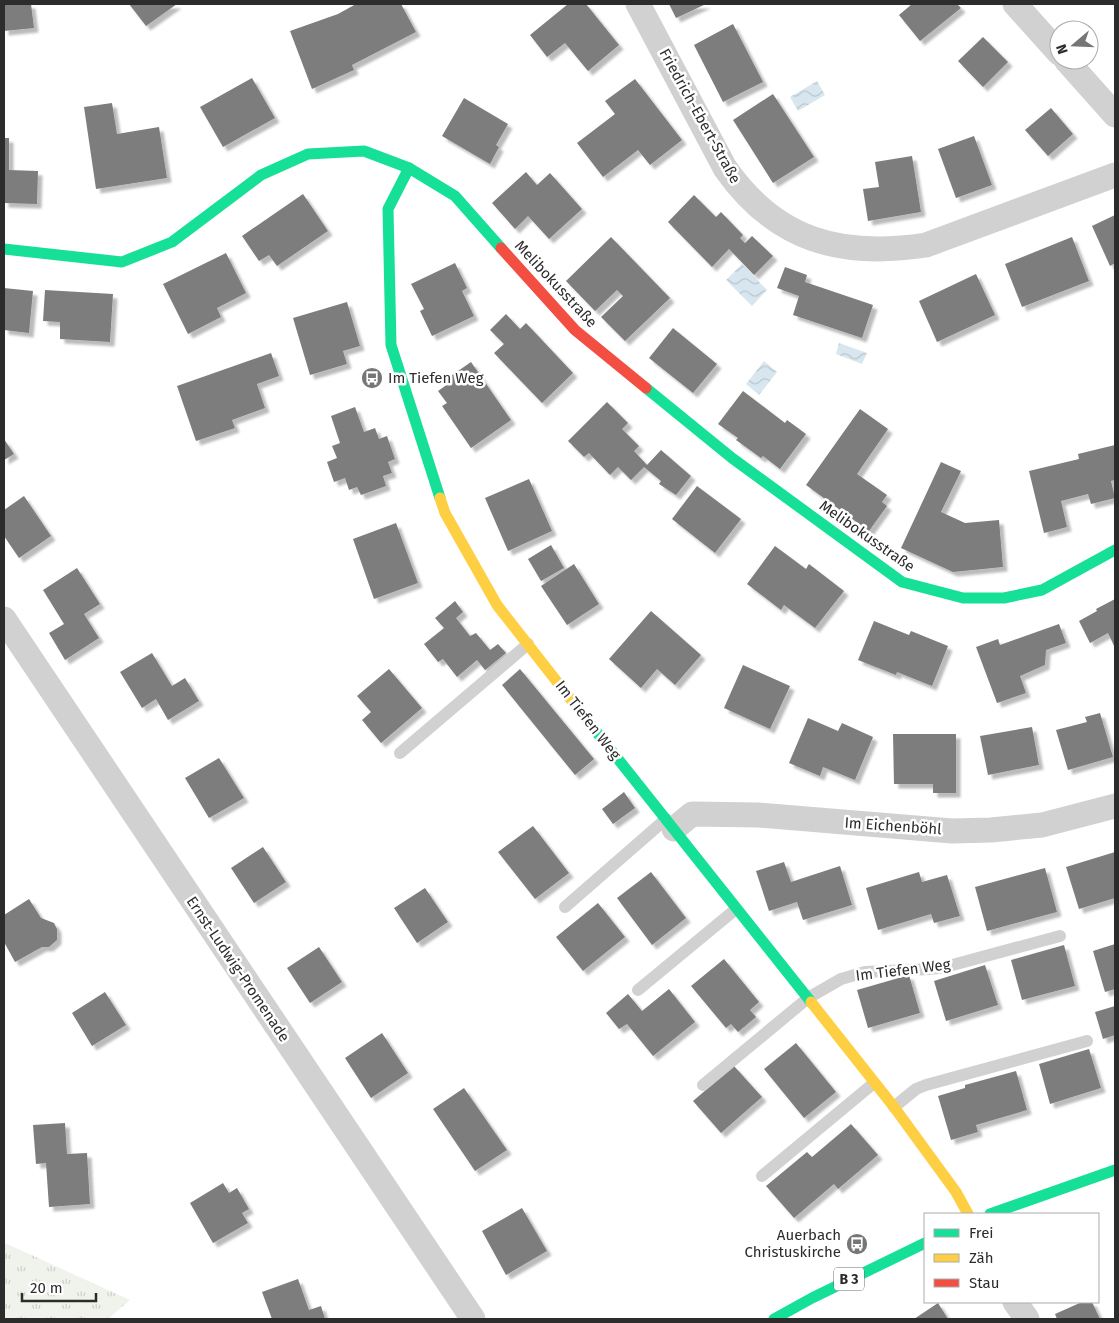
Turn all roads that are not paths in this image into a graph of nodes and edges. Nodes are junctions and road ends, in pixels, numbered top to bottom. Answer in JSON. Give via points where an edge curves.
{"nodes":[{"id":1,"x":638,"y":4,"type":"edge"},
{"id":2,"x":1014,"y":4,"type":"edge"},
{"id":3,"x":1049,"y":42,"type":"edge"},
{"id":4,"x":1075,"y":70,"type":"edge"},
{"id":5,"x":1115,"y":115,"type":"edge"},
{"id":6,"x":409,"y":168,"type":"junction"},
{"id":7,"x":1115,"y":175,"type":"edge"},
{"id":8,"x":4,"y":250,"type":"edge"},
{"id":9,"x":1115,"y":550,"type":"edge"},
{"id":10,"x":4,"y":619,"type":"edge"},
{"id":11,"x":528,"y":644,"type":"junction"},
{"id":12,"x":400,"y":753,"type":"dead end"},
{"id":13,"x":1115,"y":806,"type":"edge"},
{"id":14,"x":670,"y":824,"type":"junction"},
{"id":15,"x":565,"y":907,"type":"dead end"},
{"id":16,"x":736,"y":909,"type":"junction"},
{"id":17,"x":1060,"y":936,"type":"dead end"},
{"id":18,"x":638,"y":990,"type":"dead end"},
{"id":19,"x":808,"y":998,"type":"junction"},
{"id":20,"x":1087,"y":1041,"type":"dead end"},
{"id":21,"x":874,"y":1083,"type":"junction"},
{"id":22,"x":703,"y":1085,"type":"dead end"},
{"id":23,"x":894,"y":1107,"type":"junction"},
{"id":24,"x":1115,"y":1170,"type":"edge"},
{"id":25,"x":762,"y":1176,"type":"dead end"},
{"id":26,"x":967,"y":1213,"type":"edge"},
{"id":27,"x":993,"y":1213,"type":"edge"},
{"id":28,"x":924,"y":1243,"type":"edge"},
{"id":29,"x":1016,"y":1303,"type":"edge"},
{"id":30,"x":473,"y":1319,"type":"edge"},
{"id":31,"x":774,"y":1319,"type":"edge"},
{"id":32,"x":1027,"y":1319,"type":"edge"}],
"edges":[{"from":1,"to":7,"type":"street","name":"Friedrich-Ebert-Straße","via":[[725,168],[739,188],[766,214],[796,232],[832,245],[897,250],[926,245]]},
{"from":2,"to":3,"type":"street"},
{"from":4,"to":5,"type":"street"},
{"from":6,"to":8,"type":"street","name":"Melibokusstraße","via":[[364,151],[308,154],[261,175],[172,242],[122,262]]},
{"from":6,"to":9,"type":"street","name":"Melibokusstraße","via":[[455,196],[575,330],[732,458],[902,582],[963,598],[1004,598],[1042,590]]},
{"from":6,"to":11,"type":"street","name":"Im Tiefen Weg","via":[[388,209],[391,345],[445,513],[497,605]]},
{"from":10,"to":30,"type":"street","name":"Ernst-Ludwig-Promenade"},
{"from":11,"to":12,"type":"lane"},
{"from":11,"to":14,"type":"street","name":"Im Tiefen Weg"},
{"from":13,"to":14,"type":"street","name":"Im Eichenböhl","via":[[1042,825],[991,830],[952,830],[758,815],[692,814]]},
{"from":14,"to":15,"type":"lane"},
{"from":14,"to":16,"type":"street","name":"Im Tiefen Weg"},
{"from":16,"to":18,"type":"lane"},
{"from":16,"to":19,"type":"street","name":"Im Tiefen Weg"},
{"from":17,"to":19,"type":"lane","name":"Im Tiefen Weg","via":[[945,967],[865,972],[841,979]]},
{"from":19,"to":21,"type":"street","name":"Im Tiefen Weg"},
{"from":19,"to":22,"type":"lane","name":"Im Tiefen Weg"},
{"from":20,"to":23,"type":"lane","via":[[926,1085]]},
{"from":21,"to":23,"type":"street","name":"Im Tiefen Weg"},
{"from":21,"to":25,"type":"lane"},
{"from":23,"to":26,"type":"street","name":"Im Tiefen Weg","via":[[956,1192]]},
{"from":24,"to":27,"type":"street"},
{"from":28,"to":31,"type":"street","number":"B 3"},
{"from":29,"to":32,"type":"street"}]}
